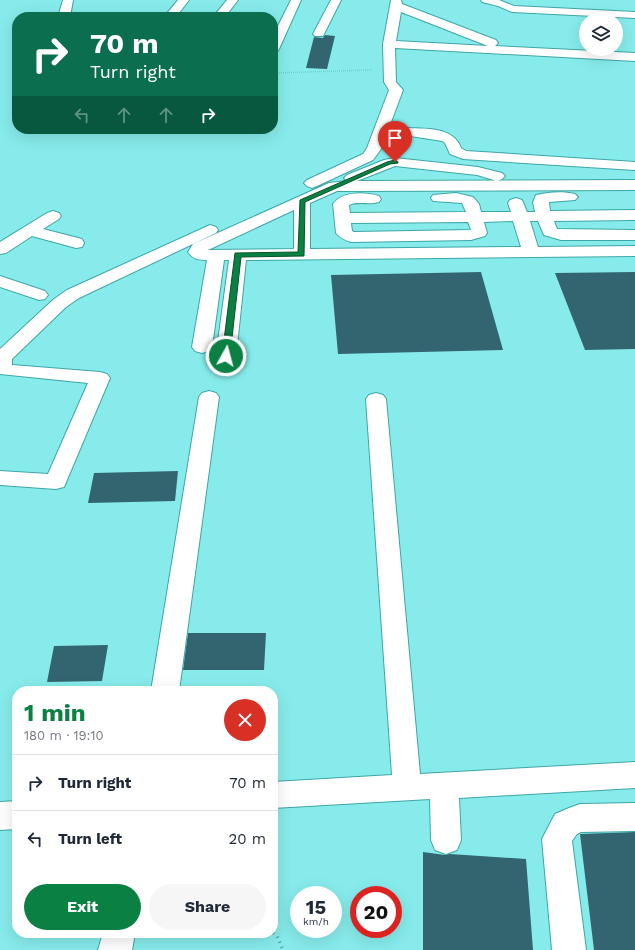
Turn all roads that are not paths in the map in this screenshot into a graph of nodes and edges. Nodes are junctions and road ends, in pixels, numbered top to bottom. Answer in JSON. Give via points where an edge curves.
{"nodes":[{"id":1,"x":68,"y":0,"type":"edge"},
{"id":2,"x":184,"y":0,"type":"edge"},
{"id":3,"x":233,"y":0,"type":"edge"},
{"id":4,"x":296,"y":0,"type":"edge"},
{"id":5,"x":336,"y":0,"type":"edge"},
{"id":6,"x":486,"y":0,"type":"edge"},
{"id":7,"x":396,"y":3,"type":"edge"},
{"id":8,"x":65,"y":12,"type":"edge"},
{"id":9,"x":174,"y":12,"type":"edge"},
{"id":10,"x":223,"y":12,"type":"edge"},
{"id":11,"x":635,"y":15,"type":"edge"},
{"id":12,"x":319,"y":34,"type":"dead end"},
{"id":13,"x":278,"y":38,"type":"edge"},
{"id":14,"x":389,"y":44,"type":"junction"},
{"id":15,"x":514,"y":51,"type":"junction"},
{"id":16,"x":635,"y":57,"type":"edge"},
{"id":17,"x":409,"y":132,"type":"dead end"},
{"id":18,"x":635,"y":166,"type":"edge"},
{"id":19,"x":635,"y":178,"type":"edge"},
{"id":20,"x":504,"y":182,"type":"junction"},
{"id":21,"x":341,"y":183,"type":"junction"},
{"id":22,"x":635,"y":185,"type":"edge"},
{"id":23,"x":635,"y":197,"type":"edge"},
{"id":24,"x":302,"y":201,"type":"junction"},
{"id":25,"x":635,"y":215,"type":"edge"},
{"id":26,"x":53,"y":216,"type":"dead end"},
{"id":27,"x":474,"y":217,"type":"junction"},
{"id":28,"x":515,"y":217,"type":"junction"},
{"id":29,"x":544,"y":217,"type":"junction"},
{"id":30,"x":30,"y":231,"type":"junction"},
{"id":31,"x":635,"y":235,"type":"edge"},
{"id":32,"x":76,"y":243,"type":"dead end"},
{"id":33,"x":0,"y":249,"type":"edge"},
{"id":34,"x":635,"y":251,"type":"edge"},
{"id":35,"x":525,"y":253,"type":"junction"},
{"id":36,"x":302,"y":254,"type":"junction"},
{"id":37,"x":216,"y":255,"type":"junction"},
{"id":38,"x":238,"y":255,"type":"junction"},
{"id":39,"x":0,"y":281,"type":"edge"},
{"id":40,"x":39,"y":295,"type":"dead end"},
{"id":41,"x":202,"y":347,"type":"dead end"},
{"id":42,"x":226,"y":356,"type":"dead end"},
{"id":43,"x":210,"y":397,"type":"dead end"},
{"id":44,"x":376,"y":399,"type":"dead end"},
{"id":45,"x":0,"y":478,"type":"edge"},
{"id":46,"x":166,"y":686,"type":"edge"},
{"id":47,"x":635,"y":775,"type":"edge"},
{"id":48,"x":444,"y":785,"type":"junction"},
{"id":49,"x":408,"y":787,"type":"junction"},
{"id":50,"x":278,"y":795,"type":"edge"},
{"id":51,"x":635,"y":816,"type":"edge"},
{"id":52,"x":446,"y":840,"type":"dead end"},
{"id":53,"x":118,"y":938,"type":"edge"},
{"id":54,"x":115,"y":950,"type":"edge"},
{"id":55,"x":569,"y":950,"type":"edge"}],
"edges":[{"from":1,"to":8,"type":"street"},
{"from":2,"to":9,"type":"street"},
{"from":3,"to":10,"type":"street"},
{"from":4,"to":13,"type":"street"},
{"from":5,"to":12,"type":"street"},
{"from":6,"to":11,"type":"street","via":[[512,9]]},
{"from":7,"to":14,"type":"street"},
{"from":7,"to":15,"type":"street"},
{"from":14,"to":15,"type":"street"},
{"from":14,"to":45,"type":"street","via":[[390,82],[396,90],[374,149],[368,157],[84,288],[60,303],[5,355],[2,366],[6,370],[100,378],[56,482]]},
{"from":15,"to":16,"type":"street"},
{"from":17,"to":18,"type":"street","via":[[449,138],[455,151],[464,155]]},
{"from":19,"to":20,"type":"street"},
{"from":20,"to":21,"type":"street"},
{"from":20,"to":21,"type":"street","via":[[478,171],[395,162]]},
{"from":20,"to":22,"type":"street"},
{"from":20,"to":28,"type":"street"},
{"from":21,"to":24,"type":"street"},
{"from":23,"to":29,"type":"street","via":[[542,198]]},
{"from":24,"to":36,"type":"street"},
{"from":24,"to":37,"type":"street","via":[[199,248],[196,252],[200,255]]},
{"from":25,"to":29,"type":"street"},
{"from":26,"to":30,"type":"street"},
{"from":27,"to":27,"type":"street","via":[[479,233],[471,235],[348,236],[344,233],[341,204],[349,199],[461,198],[470,202]]},
{"from":27,"to":28,"type":"street"},
{"from":28,"to":29,"type":"street"},
{"from":28,"to":35,"type":"street"},
{"from":29,"to":31,"type":"street","via":[[550,232],[555,234]]},
{"from":30,"to":32,"type":"street"},
{"from":30,"to":33,"type":"street"},
{"from":34,"to":35,"type":"street"},
{"from":35,"to":36,"type":"street"},
{"from":36,"to":38,"type":"street"},
{"from":37,"to":38,"type":"street"},
{"from":37,"to":41,"type":"street"},
{"from":38,"to":42,"type":"street"},
{"from":39,"to":40,"type":"street"},
{"from":43,"to":46,"type":"street"},
{"from":44,"to":49,"type":"street"},
{"from":47,"to":48,"type":"street"},
{"from":48,"to":49,"type":"street"},
{"from":48,"to":52,"type":"street"},
{"from":49,"to":50,"type":"street"},
{"from":51,"to":55,"type":"street","via":[[580,818],[566,824],[557,839]]},
{"from":53,"to":54,"type":"street"}]}
